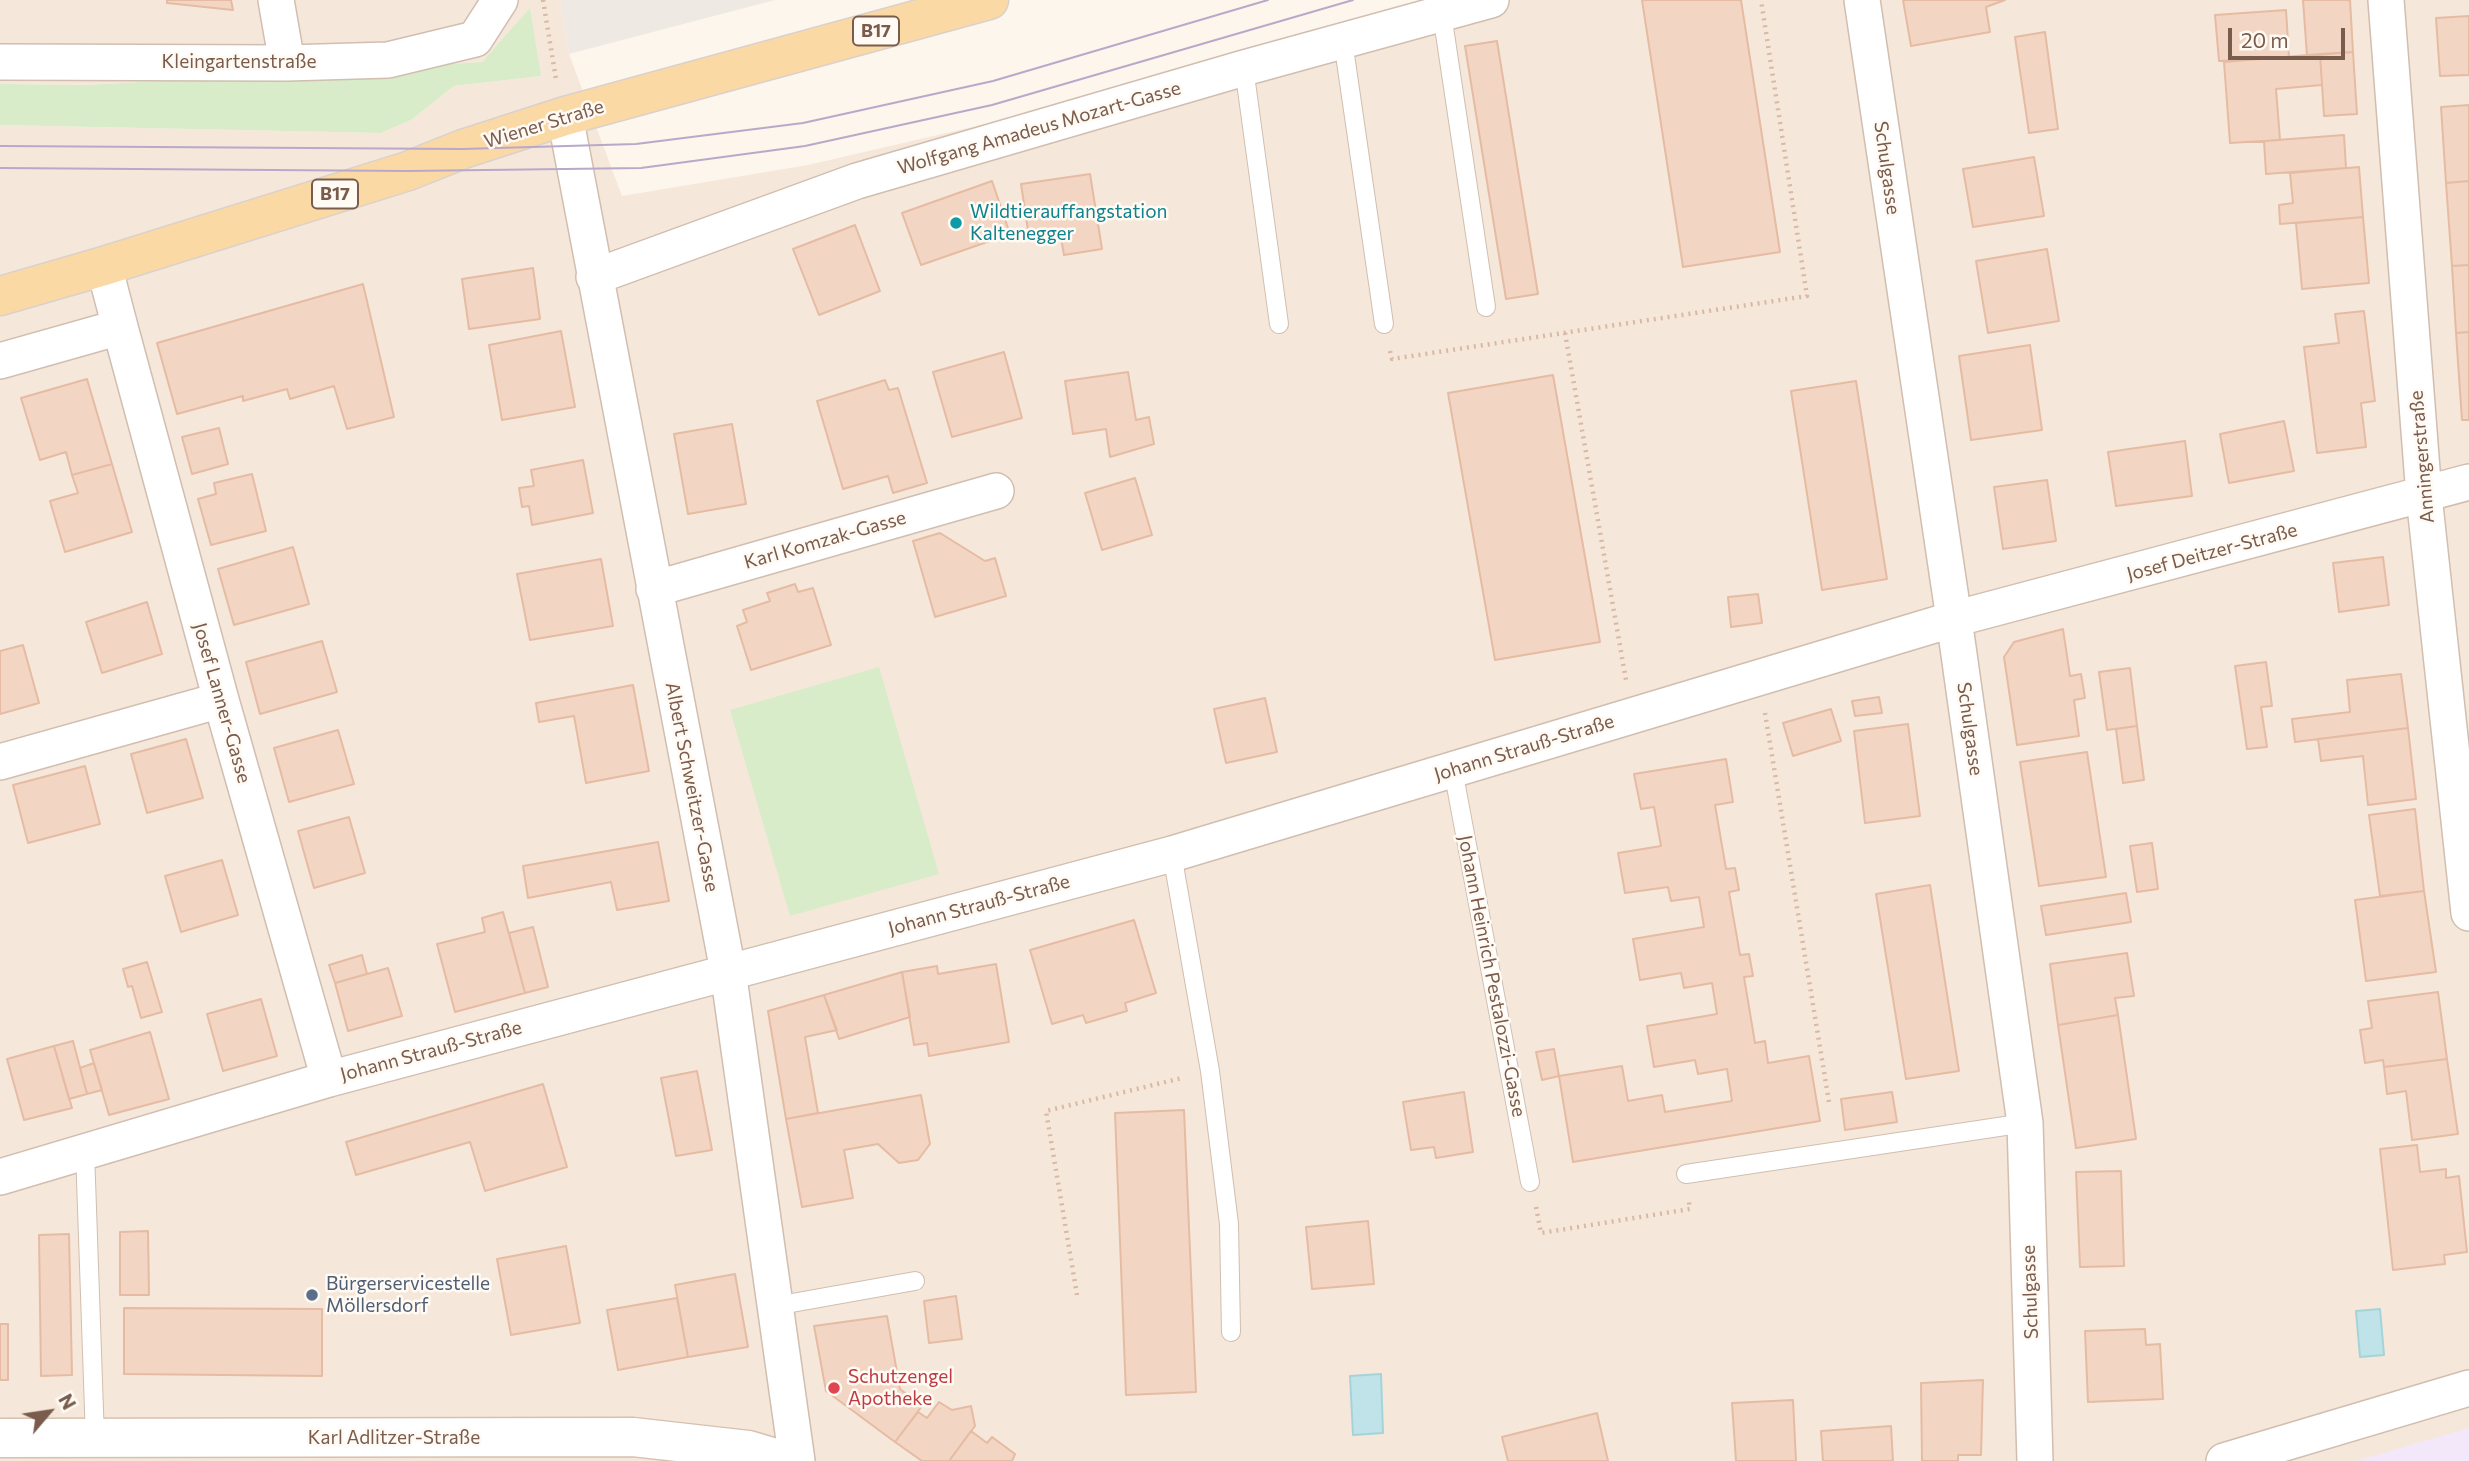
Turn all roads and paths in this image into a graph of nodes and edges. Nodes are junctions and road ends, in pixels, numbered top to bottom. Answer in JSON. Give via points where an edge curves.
{"nodes":[{"id":1,"x":276,"y":0,"type":"edge"},
{"id":2,"x":500,"y":0,"type":"edge"},
{"id":3,"x":543,"y":0,"type":"edge"},
{"id":4,"x":989,"y":0,"type":"edge"},
{"id":5,"x":1491,"y":0,"type":"edge"},
{"id":6,"x":1761,"y":0,"type":"edge"},
{"id":7,"x":1862,"y":0,"type":"edge"},
{"id":8,"x":2386,"y":0,"type":"edge"},
{"id":9,"x":935,"y":7,"type":"edge"},
{"id":10,"x":1443,"y":14,"type":"junction"},
{"id":11,"x":1343,"y":41,"type":"junction"},
{"id":12,"x":0,"y":62,"type":"edge"},
{"id":13,"x":287,"y":63,"type":"junction"},
{"id":14,"x":1244,"y":68,"type":"junction"},
{"id":15,"x":565,"y":116,"type":"junction"},
{"id":16,"x":104,"y":266,"type":"junction"},
{"id":17,"x":594,"y":277,"type":"junction"},
{"id":18,"x":0,"y":296,"type":"edge"},
{"id":19,"x":1486,"y":307,"type":"dead end"},
{"id":20,"x":1279,"y":324,"type":"dead end"},
{"id":21,"x":1384,"y":324,"type":"joint"},
{"id":22,"x":120,"y":327,"type":"junction"},
{"id":23,"x":1565,"y":333,"type":"junction"},
{"id":24,"x":0,"y":361,"type":"edge"},
{"id":25,"x":2469,"y":482,"type":"edge"},
{"id":26,"x":996,"y":491,"type":"dead end"},
{"id":27,"x":2424,"y":496,"type":"junction"},
{"id":28,"x":654,"y":589,"type":"junction"},
{"id":29,"x":1954,"y":619,"type":"junction"},
{"id":30,"x":1759,"y":678,"type":"junction"},
{"id":31,"x":220,"y":700,"type":"junction"},
{"id":32,"x":1633,"y":716,"type":"junction"},
{"id":33,"x":0,"y":762,"type":"edge"},
{"id":34,"x":1453,"y":770,"type":"junction"},
{"id":35,"x":1172,"y":854,"type":"junction"},
{"id":36,"x":2469,"y":913,"type":"edge"},
{"id":37,"x":728,"y":971,"type":"junction"},
{"id":38,"x":1210,"y":1072,"type":"junction"},
{"id":39,"x":329,"y":1079,"type":"junction"},
{"id":40,"x":1829,"y":1102,"type":"dead end"},
{"id":41,"x":2025,"y":1123,"type":"junction"},
{"id":42,"x":85,"y":1152,"type":"junction"},
{"id":43,"x":1685,"y":1174,"type":"joint"},
{"id":44,"x":0,"y":1177,"type":"edge"},
{"id":45,"x":1530,"y":1182,"type":"joint"},
{"id":46,"x":915,"y":1281,"type":"dead end"},
{"id":47,"x":1077,"y":1295,"type":"dead end"},
{"id":48,"x":775,"y":1306,"type":"junction"},
{"id":49,"x":1231,"y":1332,"type":"dead end"},
{"id":50,"x":2469,"y":1388,"type":"edge"},
{"id":51,"x":0,"y":1438,"type":"edge"},
{"id":52,"x":94,"y":1439,"type":"junction"},
{"id":53,"x":224,"y":1450,"type":"edge"},
{"id":54,"x":785,"y":1461,"type":"edge"},
{"id":55,"x":797,"y":1461,"type":"edge"},
{"id":56,"x":2035,"y":1461,"type":"edge"},
{"id":57,"x":2224,"y":1461,"type":"edge"}],
"edges":[{"from":1,"to":13,"type":"street"},
{"from":2,"to":13,"type":"street","name":"Kleingartenstraße","via":[[475,39],[388,60]]},
{"from":3,"to":15,"type":"path"},
{"from":4,"to":9,"type":"main road","name":"Wiener Straße","number":"B17"},
{"from":5,"to":10,"type":"street","name":"Wolfgang Amadeus Mozart-Gasse"},
{"from":6,"to":23,"type":"path","via":[[1807,296]]},
{"from":7,"to":29,"type":"street","name":"Schulgasse"},
{"from":8,"to":27,"type":"street","name":"Anningerstraße"},
{"from":9,"to":15,"type":"main road","name":"Wiener Straße","number":"B17"},
{"from":10,"to":11,"type":"street","name":"Wolfgang Amadeus Mozart-Gasse"},
{"from":10,"to":19,"type":"lane"},
{"from":11,"to":14,"type":"street","name":"Wolfgang Amadeus Mozart-Gasse"},
{"from":11,"to":21,"type":"lane"},
{"from":12,"to":13,"type":"street","name":"Kleingartenstraße"},
{"from":14,"to":17,"type":"street","name":"Wolfgang Amadeus Mozart-Gasse","via":[[858,181]]},
{"from":14,"to":20,"type":"lane"},
{"from":15,"to":16,"type":"main road","name":"Wiener Straße","number":"B17","via":[[408,171]]},
{"from":15,"to":17,"type":"street","name":"Albert Schweitzer-Gasse"},
{"from":16,"to":18,"type":"main road","name":"Wiener Straße","number":"B17"},
{"from":16,"to":22,"type":"street"},
{"from":17,"to":28,"type":"street","name":"Albert Schweitzer-Gasse"},
{"from":21,"to":23,"type":"path","via":[[1392,359]]},
{"from":22,"to":24,"type":"street"},
{"from":22,"to":31,"type":"street","name":"Josef Lanner-Gasse"},
{"from":23,"to":32,"type":"path"},
{"from":25,"to":27,"type":"street","name":"Josef Deitzer-Straße"},
{"from":26,"to":28,"type":"street","name":"Karl Komzak-Gasse"},
{"from":27,"to":29,"type":"street","name":"Josef Deitzer-Straße"},
{"from":27,"to":36,"type":"street","name":"Anningerstraße"},
{"from":28,"to":37,"type":"street","name":"Albert Schweitzer-Gasse"},
{"from":29,"to":30,"type":"street","name":"Johann Strauß-Straße"},
{"from":29,"to":41,"type":"street","name":"Schulgasse"},
{"from":30,"to":32,"type":"street","name":"Johann Strauß-Straße"},
{"from":30,"to":40,"type":"path"},
{"from":31,"to":33,"type":"street"},
{"from":31,"to":39,"type":"street","name":"Josef Lanner-Gasse"},
{"from":32,"to":34,"type":"street","name":"Johann Strauß-Straße"},
{"from":34,"to":35,"type":"street","name":"Johann Strauß-Straße"},
{"from":34,"to":45,"type":"lane","name":"Johann Heinrich Pestalozzi-Gasse"},
{"from":35,"to":37,"type":"street","name":"Johann Strauß-Straße"},
{"from":35,"to":38,"type":"lane"},
{"from":37,"to":39,"type":"street","name":"Johann Strauß-Straße"},
{"from":37,"to":48,"type":"street","name":"Albert Schweitzer-Gasse"},
{"from":38,"to":47,"type":"path","via":[[1046,1111]]},
{"from":38,"to":49,"type":"lane","via":[[1229,1224]]},
{"from":39,"to":42,"type":"street","name":"Johann Strauß-Straße"},
{"from":41,"to":43,"type":"lane"},
{"from":41,"to":56,"type":"street","name":"Schulgasse"},
{"from":42,"to":44,"type":"street","name":"Johann Strauß-Straße"},
{"from":42,"to":52,"type":"lane"},
{"from":43,"to":45,"type":"path","via":[[1690,1209],[1541,1233]]},
{"from":46,"to":48,"type":"lane"},
{"from":48,"to":55,"type":"street","name":"Albert Schweitzer-Gasse"},
{"from":50,"to":57,"type":"street"},
{"from":51,"to":52,"type":"street","name":"Karl Adlitzer-Straße"},
{"from":52,"to":53,"type":"street","name":"Karl Adlitzer-Straße"},
{"from":53,"to":54,"type":"street","name":"Karl Adlitzer-Straße","via":[[633,1437],[748,1450]]}]}
